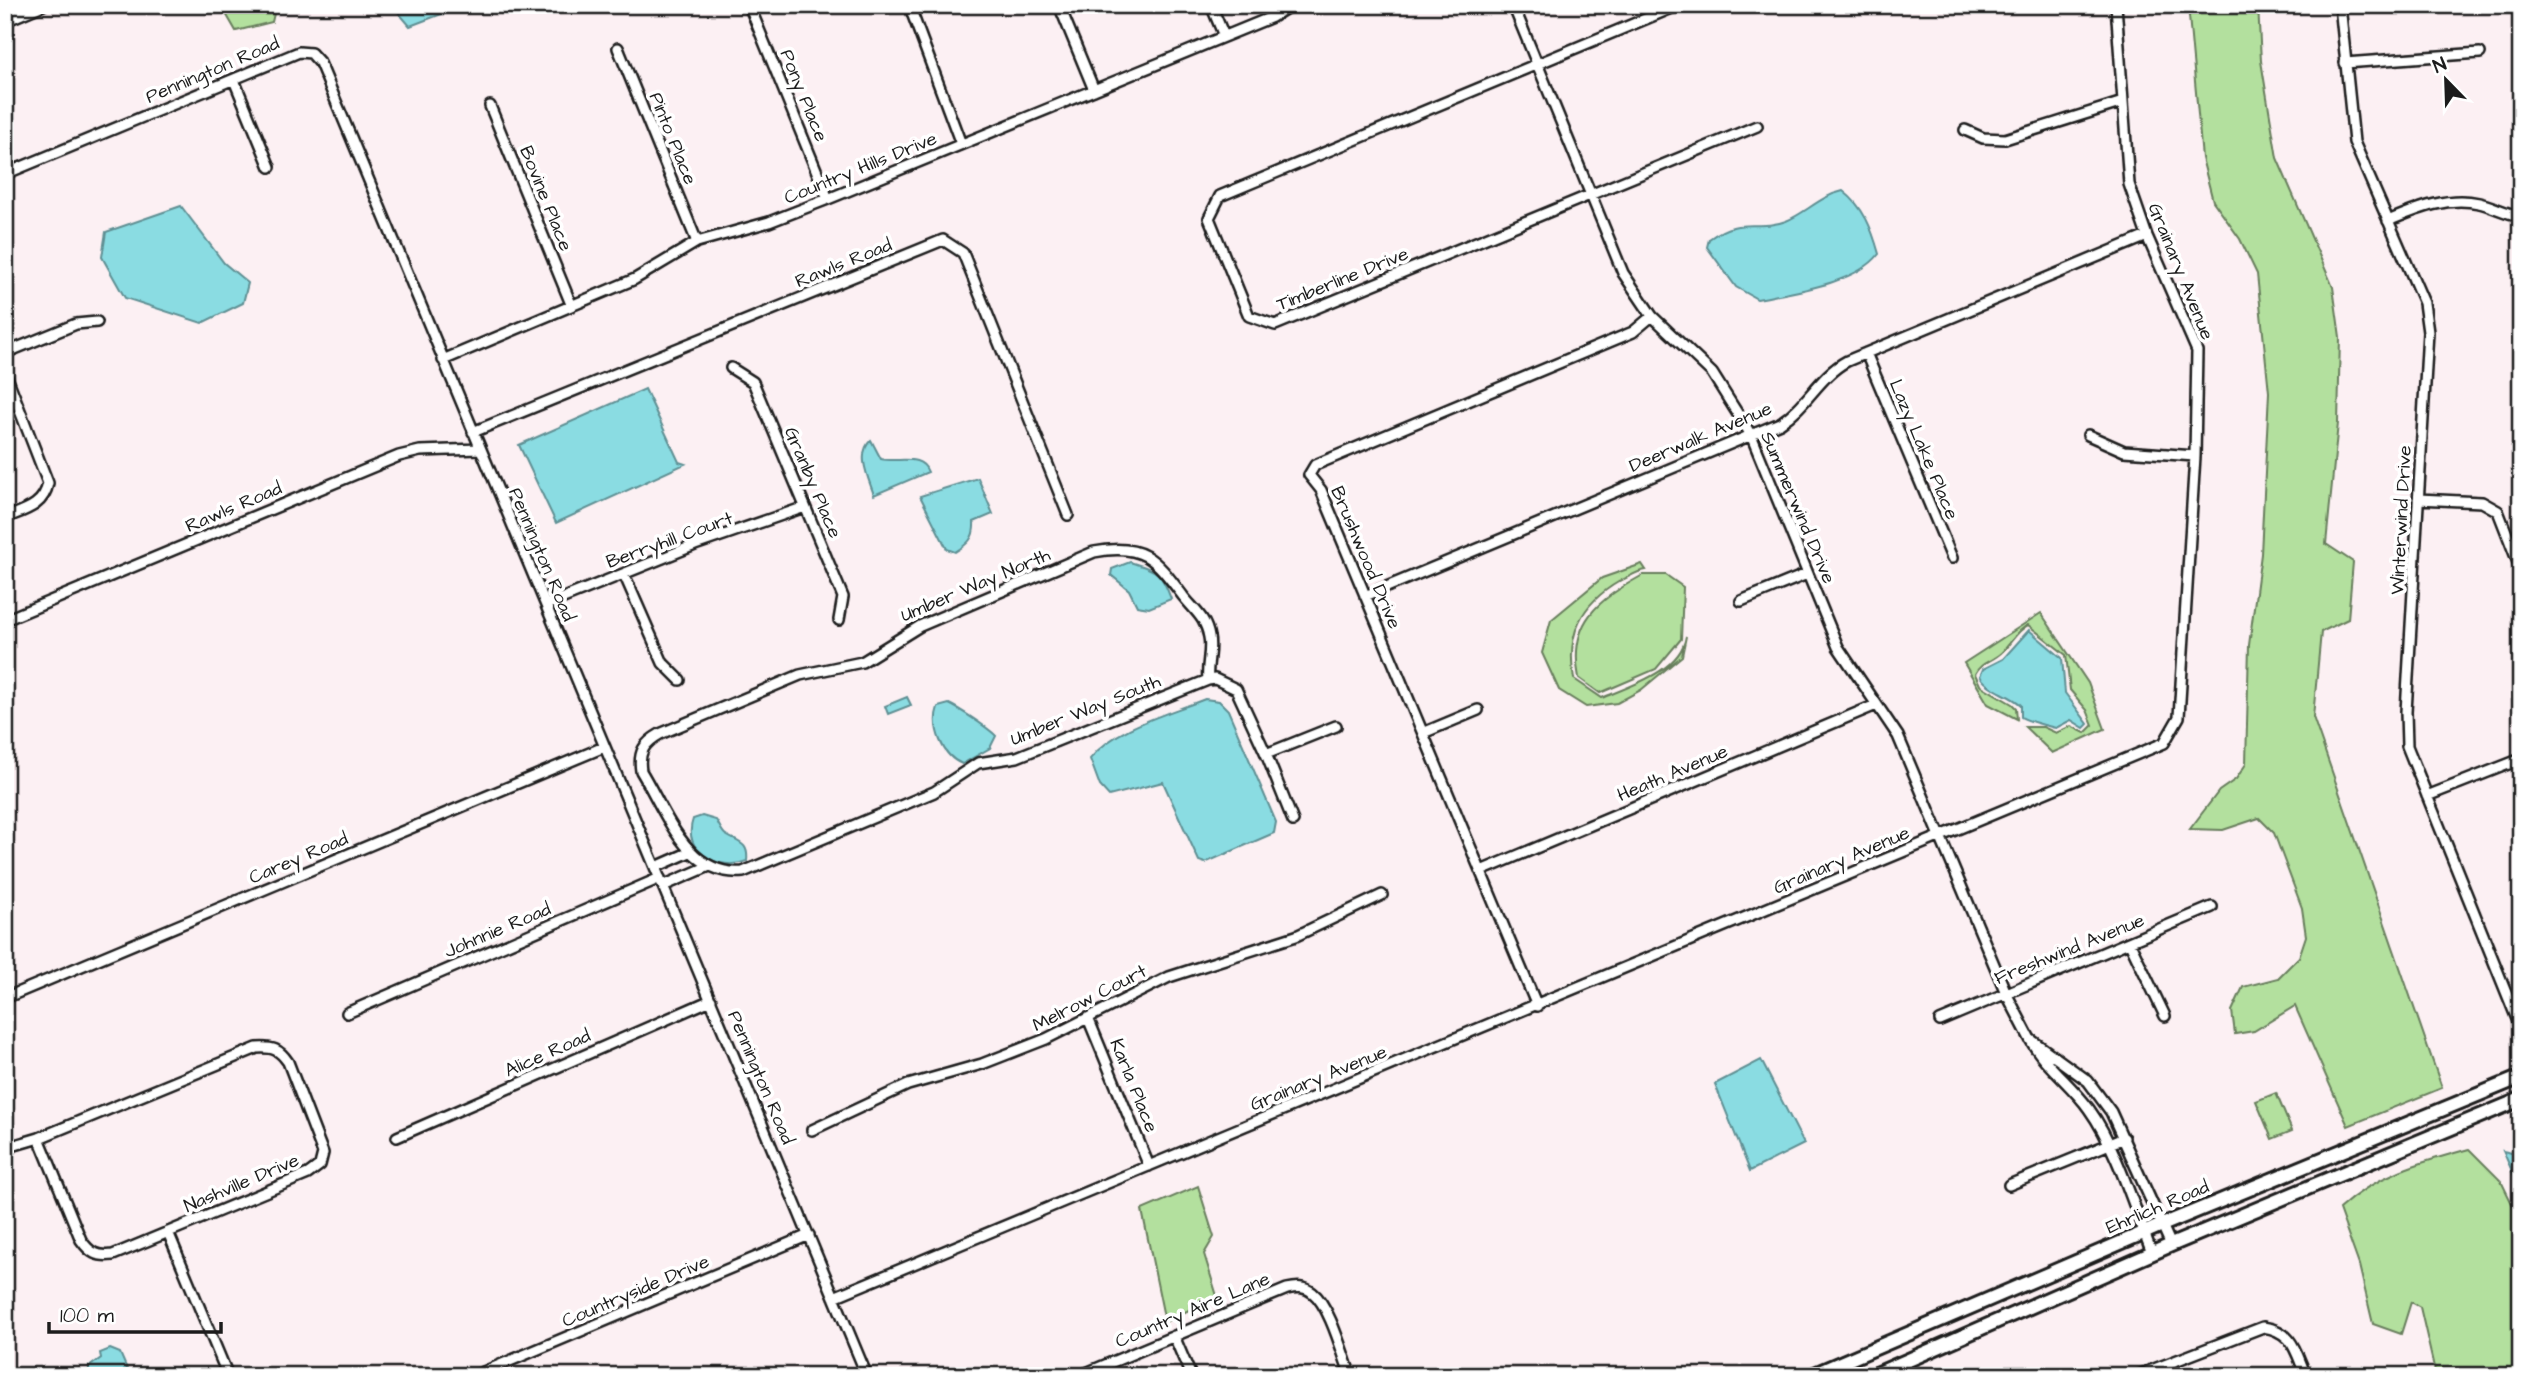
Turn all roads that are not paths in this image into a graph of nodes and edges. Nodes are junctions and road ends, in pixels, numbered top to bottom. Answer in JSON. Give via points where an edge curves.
{"nodes":[{"id":1,"x":43,"y":5,"type":"edge"},
{"id":2,"x":749,"y":5,"type":"edge"},
{"id":3,"x":909,"y":5,"type":"edge"},
{"id":4,"x":1059,"y":5,"type":"edge"},
{"id":5,"x":1211,"y":5,"type":"edge"},
{"id":6,"x":1291,"y":5,"type":"edge"},
{"id":7,"x":1513,"y":5,"type":"edge"},
{"id":8,"x":1679,"y":5,"type":"edge"},
{"id":9,"x":2116,"y":5,"type":"edge"},
{"id":10,"x":2340,"y":5,"type":"edge"},
{"id":11,"x":5,"y":21,"type":"edge"},
{"id":12,"x":1224,"y":36,"type":"junction"},
{"id":13,"x":618,"y":48,"type":"dead end"},
{"id":14,"x":2480,"y":53,"type":"dead end"},
{"id":15,"x":2344,"y":63,"type":"junction"},
{"id":16,"x":1537,"y":64,"type":"junction"},
{"id":17,"x":234,"y":80,"type":"junction"},
{"id":18,"x":1094,"y":90,"type":"junction"},
{"id":19,"x":2123,"y":102,"type":"junction"},
{"id":20,"x":490,"y":106,"type":"dead end"},
{"id":21,"x":1757,"y":127,"type":"dead end"},
{"id":22,"x":1965,"y":130,"type":"dead end"},
{"id":23,"x":961,"y":144,"type":"junction"},
{"id":24,"x":270,"y":166,"type":"dead end"},
{"id":25,"x":5,"y":174,"type":"edge"},
{"id":26,"x":1591,"y":194,"type":"junction"},
{"id":27,"x":828,"y":199,"type":"junction"},
{"id":28,"x":2521,"y":216,"type":"edge"},
{"id":29,"x":2388,"y":221,"type":"junction"},
{"id":30,"x":2147,"y":236,"type":"junction"},
{"id":31,"x":697,"y":242,"type":"junction"},
{"id":32,"x":571,"y":304,"type":"junction"},
{"id":33,"x":1652,"y":316,"type":"junction"},
{"id":34,"x":97,"y":321,"type":"dead end"},
{"id":35,"x":5,"y":353,"type":"edge"},
{"id":36,"x":1866,"y":353,"type":"junction"},
{"id":37,"x":443,"y":360,"type":"junction"},
{"id":38,"x":731,"y":368,"type":"dead end"},
{"id":39,"x":5,"y":372,"type":"edge"},
{"id":40,"x":473,"y":432,"type":"junction"},
{"id":41,"x":1751,"y":435,"type":"junction"},
{"id":42,"x":2088,"y":435,"type":"dead end"},
{"id":43,"x":480,"y":449,"type":"junction"},
{"id":44,"x":2196,"y":456,"type":"junction"},
{"id":45,"x":2418,"y":499,"type":"junction"},
{"id":46,"x":805,"y":507,"type":"junction"},
{"id":47,"x":1068,"y":515,"type":"dead end"},
{"id":48,"x":5,"y":518,"type":"edge"},
{"id":49,"x":1952,"y":558,"type":"dead end"},
{"id":50,"x":2521,"y":570,"type":"edge"},
{"id":51,"x":1807,"y":573,"type":"junction"},
{"id":52,"x":624,"y":574,"type":"junction"},
{"id":53,"x":1365,"y":596,"type":"junction"},
{"id":54,"x":1741,"y":601,"type":"dead end"},
{"id":55,"x":546,"y":605,"type":"junction"},
{"id":56,"x":5,"y":620,"type":"edge"},
{"id":57,"x":839,"y":620,"type":"dead end"},
{"id":58,"x":680,"y":680,"type":"dead end"},
{"id":59,"x":1208,"y":680,"type":"junction"},
{"id":60,"x":1876,"y":705,"type":"junction"},
{"id":61,"x":1478,"y":710,"type":"dead end"},
{"id":62,"x":1336,"y":726,"type":"dead end"},
{"id":63,"x":1423,"y":733,"type":"junction"},
{"id":64,"x":604,"y":747,"type":"junction"},
{"id":65,"x":1266,"y":754,"type":"junction"},
{"id":66,"x":2521,"y":759,"type":"edge"},
{"id":67,"x":2427,"y":796,"type":"junction"},
{"id":68,"x":1293,"y":821,"type":"dead end"},
{"id":69,"x":1940,"y":836,"type":"junction"},
{"id":70,"x":690,"y":852,"type":"junction"},
{"id":71,"x":656,"y":867,"type":"junction"},
{"id":72,"x":707,"y":867,"type":"junction"},
{"id":73,"x":1481,"y":871,"type":"junction"},
{"id":74,"x":662,"y":882,"type":"junction"},
{"id":75,"x":1382,"y":895,"type":"dead end"},
{"id":76,"x":2212,"y":907,"type":"dead end"},
{"id":77,"x":2130,"y":943,"type":"junction"},
{"id":78,"x":2006,"y":993,"type":"junction"},
{"id":79,"x":5,"y":998,"type":"edge"},
{"id":80,"x":711,"y":1000,"type":"junction"},
{"id":81,"x":1538,"y":1006,"type":"junction"},
{"id":82,"x":347,"y":1013,"type":"dead end"},
{"id":83,"x":2165,"y":1016,"type":"dead end"},
{"id":84,"x":1088,"y":1018,"type":"junction"},
{"id":85,"x":1940,"y":1021,"type":"dead end"},
{"id":86,"x":2521,"y":1029,"type":"edge"},
{"id":87,"x":2030,"y":1038,"type":"junction"},
{"id":88,"x":2521,"y":1077,"type":"edge"},
{"id":89,"x":2521,"y":1099,"type":"edge"},
{"id":90,"x":812,"y":1130,"type":"dead end"},
{"id":91,"x":397,"y":1137,"type":"dead end"},
{"id":92,"x":39,"y":1138,"type":"junction"},
{"id":93,"x":2124,"y":1138,"type":"junction"},
{"id":94,"x":2108,"y":1145,"type":"junction"},
{"id":95,"x":5,"y":1148,"type":"edge"},
{"id":96,"x":1149,"y":1166,"type":"junction"},
{"id":97,"x":2009,"y":1185,"type":"dead end"},
{"id":98,"x":2162,"y":1224,"type":"junction"},
{"id":99,"x":168,"y":1232,"type":"junction"},
{"id":100,"x":2144,"y":1232,"type":"junction"},
{"id":101,"x":808,"y":1235,"type":"junction"},
{"id":102,"x":2171,"y":1245,"type":"junction"},
{"id":103,"x":2152,"y":1253,"type":"junction"},
{"id":104,"x":834,"y":1297,"type":"junction"},
{"id":105,"x":1174,"y":1336,"type":"junction"},
{"id":106,"x":228,"y":1376,"type":"edge"},
{"id":107,"x":474,"y":1376,"type":"edge"},
{"id":108,"x":867,"y":1376,"type":"edge"},
{"id":109,"x":1079,"y":1376,"type":"edge"},
{"id":110,"x":1191,"y":1376,"type":"edge"},
{"id":111,"x":1351,"y":1376,"type":"edge"},
{"id":112,"x":1810,"y":1376,"type":"edge"},
{"id":113,"x":1872,"y":1376,"type":"edge"},
{"id":114,"x":2136,"y":1376,"type":"edge"},
{"id":115,"x":2306,"y":1376,"type":"edge"}],
"edges":[{"from":1,"to":11,"type":"street"},
{"from":2,"to":27,"type":"street","name":"Pony Place"},
{"from":3,"to":23,"type":"street"},
{"from":4,"to":18,"type":"street"},
{"from":5,"to":12,"type":"street"},
{"from":6,"to":12,"type":"street","name":"Country Hills Drive"},
{"from":7,"to":16,"type":"street","name":"Summerwind Drive"},
{"from":8,"to":16,"type":"street","name":"Timberline Drive"},
{"from":9,"to":19,"type":"street","name":"Grainary Avenue"},
{"from":10,"to":15,"type":"street","name":"Winterwind Drive"},
{"from":12,"to":18,"type":"street","name":"Country Hills Drive"},
{"from":13,"to":31,"type":"street","name":"Pinto Place"},
{"from":14,"to":15,"type":"street"},
{"from":15,"to":29,"type":"street","name":"Winterwind Drive","via":[[2354,142]]},
{"from":16,"to":26,"type":"street","name":"Summerwind Drive"},
{"from":16,"to":26,"type":"street","name":"Timberline Drive","via":[[1220,195],[1209,218],[1249,316],[1275,325]]},
{"from":17,"to":24,"type":"street"},
{"from":17,"to":25,"type":"street","name":"Pennington Road"},
{"from":17,"to":37,"type":"street","name":"Pennington Road","via":[[299,52],[311,53],[320,63]]},
{"from":18,"to":23,"type":"street","name":"Country Hills Drive"},
{"from":19,"to":22,"type":"street","via":[[2005,138],[1983,138]]},
{"from":19,"to":30,"type":"street","name":"Grainary Avenue","via":[[2129,184]]},
{"from":20,"to":32,"type":"street","name":"Bovine Place"},
{"from":21,"to":26,"type":"street","name":"Timberline Drive"},
{"from":23,"to":27,"type":"street","name":"Country Hills Drive"},
{"from":26,"to":33,"type":"street","name":"Summerwind Drive","via":[[1623,273]]},
{"from":27,"to":31,"type":"street","name":"Country Hills Drive"},
{"from":28,"to":29,"type":"street","via":[[2452,201]]},
{"from":29,"to":45,"type":"street","name":"Winterwind Drive","via":[[2424,303],[2427,332]]},
{"from":30,"to":36,"type":"street","name":"Deerwalk Avenue"},
{"from":30,"to":44,"type":"street","name":"Grainary Avenue","via":[[2197,351]]},
{"from":31,"to":32,"type":"street","name":"Country Hills Drive","via":[[635,279]]},
{"from":32,"to":37,"type":"street","name":"Country Hills Drive"},
{"from":33,"to":41,"type":"street","name":"Summerwind Drive","via":[[1712,373]]},
{"from":33,"to":53,"type":"street","name":"Brushwood Drive","via":[[1633,332],[1315,465],[1309,475],[1321,490]]},
{"from":34,"to":35,"type":"street","via":[[76,324]]},
{"from":36,"to":41,"type":"street","name":"Deerwalk Avenue","via":[[1829,371],[1794,414]]},
{"from":36,"to":49,"type":"street","name":"Lazy Lake Place"},
{"from":37,"to":40,"type":"street","name":"Pennington Road"},
{"from":38,"to":46,"type":"street","name":"Granby Place","via":[[753,382]]},
{"from":39,"to":48,"type":"street","via":[[48,483],[46,495],[38,503]]},
{"from":40,"to":43,"type":"street","name":"Pennington Road"},
{"from":40,"to":47,"type":"street","name":"Rawls Road","via":[[943,240],[963,253]]},
{"from":41,"to":51,"type":"street","name":"Summerwind Drive"},
{"from":41,"to":53,"type":"street","name":"Deerwalk Avenue"},
{"from":42,"to":44,"type":"street","via":[[2124,451]]},
{"from":43,"to":55,"type":"street","name":"Pennington Road"},
{"from":43,"to":56,"type":"street","name":"Rawls Road","via":[[399,456]]},
{"from":44,"to":69,"type":"street","name":"Grainary Avenue","via":[[2179,718],[2164,743]]},
{"from":45,"to":50,"type":"street","via":[[2482,502],[2498,511]]},
{"from":45,"to":67,"type":"street","name":"Winterwind Drive","via":[[2407,747]]},
{"from":46,"to":52,"type":"street","name":"Berryhill Court"},
{"from":46,"to":57,"type":"street","name":"Granby Place","via":[[843,597]]},
{"from":51,"to":54,"type":"street"},
{"from":51,"to":60,"type":"street","name":"Summerwind Drive","via":[[1838,647]]},
{"from":52,"to":55,"type":"street","name":"Berryhill Court"},
{"from":52,"to":58,"type":"street","via":[[663,663]]},
{"from":53,"to":63,"type":"street","name":"Brushwood Drive"},
{"from":55,"to":64,"type":"street","name":"Pennington Road"},
{"from":59,"to":65,"type":"street","via":[[1236,689]]},
{"from":59,"to":70,"type":"street","name":"Umber Way North","via":[[1206,625],[1167,571],[1156,561],[1126,550],[1094,552],[920,626],[862,662],[800,675],[650,740],[639,759],[641,771]]},
{"from":59,"to":72,"type":"street","name":"Umber Way South","via":[[1017,757],[978,763],[934,792],[743,872],[726,874]]},
{"from":60,"to":69,"type":"street","name":"Summerwind Drive","via":[[1898,736]]},
{"from":60,"to":73,"type":"street","name":"Heath Avenue"},
{"from":61,"to":63,"type":"street"},
{"from":62,"to":65,"type":"street"},
{"from":63,"to":73,"type":"street","name":"Brushwood Drive"},
{"from":64,"to":71,"type":"street","name":"Pennington Road"},
{"from":64,"to":79,"type":"street","name":"Carey Road"},
{"from":65,"to":68,"type":"street"},
{"from":66,"to":67,"type":"street"},
{"from":67,"to":86,"type":"street","name":"Winterwind Drive"},
{"from":69,"to":78,"type":"street","name":"Summerwind Drive"},
{"from":69,"to":81,"type":"street","name":"Grainary Avenue"},
{"from":70,"to":71,"type":"street"},
{"from":70,"to":72,"type":"street"},
{"from":71,"to":74,"type":"street","name":"Pennington Road"},
{"from":72,"to":74,"type":"street","name":"Johnnie Road"},
{"from":73,"to":81,"type":"street","name":"Brushwood Drive"},
{"from":74,"to":80,"type":"street","name":"Pennington Road"},
{"from":74,"to":82,"type":"street","name":"Johnnie Road"},
{"from":75,"to":84,"type":"street","name":"Melrow Court","via":[[1296,936],[1170,977]]},
{"from":76,"to":77,"type":"street","name":"Freshwind Avenue"},
{"from":77,"to":78,"type":"street","name":"Freshwind Avenue"},
{"from":77,"to":83,"type":"street"},
{"from":78,"to":85,"type":"street","name":"Freshwind Avenue"},
{"from":78,"to":87,"type":"street","name":"Summerwind Drive"},
{"from":80,"to":91,"type":"street","name":"Alice Road"},
{"from":80,"to":101,"type":"street","name":"Pennington Road"},
{"from":81,"to":96,"type":"street","name":"Grainary Avenue"},
{"from":84,"to":90,"type":"street","name":"Melrow Court","via":[[1007,1055],[885,1095]]},
{"from":84,"to":96,"type":"street","name":"Karla Place"},
{"from":87,"to":93,"type":"street","name":"Summerwind Drive","via":[[2088,1081]]},
{"from":87,"to":94,"type":"street","name":"Summerwind Drive","via":[[2090,1110]]},
{"from":88,"to":98,"type":"main road","name":"Ehrlich Road"},
{"from":89,"to":102,"type":"main road"},
{"from":92,"to":95,"type":"street","name":"Nashville Drive"},
{"from":92,"to":99,"type":"street","name":"Nashville Drive","via":[[90,1252],[113,1255]]},
{"from":92,"to":99,"type":"street","name":"Nashville Drive","via":[[257,1048],[281,1052],[320,1139],[320,1165]]},
{"from":93,"to":94,"type":"street"},
{"from":93,"to":98,"type":"street","name":"Summerwind Drive"},
{"from":94,"to":97,"type":"street"},
{"from":94,"to":100,"type":"street","name":"Summerwind Drive"},
{"from":96,"to":104,"type":"street","name":"Grainary Avenue"},
{"from":98,"to":100,"type":"main road","name":"Ehrlich Road"},
{"from":98,"to":102,"type":"street","name":"Summerwind Drive"},
{"from":99,"to":106,"type":"street"},
{"from":100,"to":103,"type":"street","name":"Summerwind Drive"},
{"from":100,"to":112,"type":"main road","name":"Ehrlich Road"},
{"from":101,"to":104,"type":"street","name":"Pennington Road"},
{"from":101,"to":107,"type":"street","name":"Countryside Drive"},
{"from":102,"to":103,"type":"main road"},
{"from":103,"to":113,"type":"main road"},
{"from":104,"to":108,"type":"street","name":"Pennington Road"},
{"from":105,"to":109,"type":"street","name":"Country Aire Lane"},
{"from":105,"to":110,"type":"street"},
{"from":105,"to":111,"type":"street","name":"Country Aire Lane","via":[[1300,1287],[1314,1293],[1323,1305]]},
{"from":114,"to":115,"type":"street","via":[[2263,1327],[2280,1329],[2292,1342]]}]}
